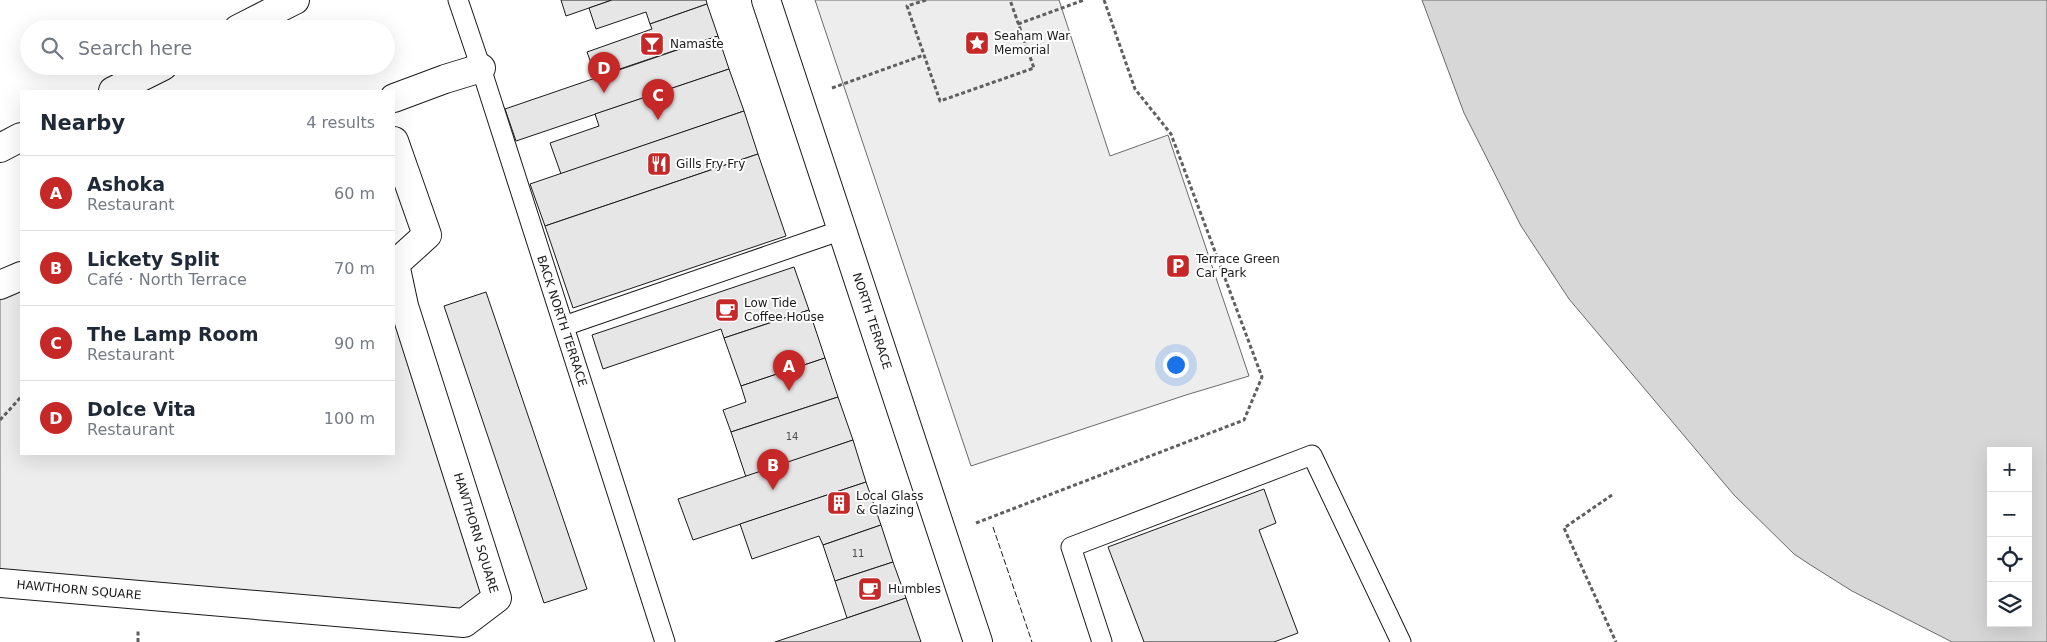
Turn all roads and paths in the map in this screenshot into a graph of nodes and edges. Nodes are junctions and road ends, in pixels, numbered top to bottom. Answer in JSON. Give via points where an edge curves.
{"nodes":[{"id":1,"x":295,"y":0,"type":"edge"},
{"id":2,"x":458,"y":0,"type":"edge"},
{"id":3,"x":766,"y":0,"type":"edge"},
{"id":4,"x":926,"y":0,"type":"edge"},
{"id":5,"x":1010,"y":0,"type":"edge"},
{"id":6,"x":1084,"y":0,"type":"edge"},
{"id":7,"x":1104,"y":0,"type":"edge"},
{"id":8,"x":256,"y":20,"type":"edge"},
{"id":9,"x":1018,"y":24,"type":"junction"},
{"id":10,"x":924,"y":55,"type":"junction"},
{"id":11,"x":481,"y":68,"type":"junction"},
{"id":12,"x":145,"y":75,"type":"edge"},
{"id":13,"x":115,"y":90,"type":"edge"},
{"id":14,"x":395,"y":98,"type":"edge"},
{"id":15,"x":799,"y":100,"type":"junction"},
{"id":16,"x":20,"y":138,"type":"edge"},
{"id":17,"x":395,"y":145,"type":"edge"},
{"id":18,"x":0,"y":148,"type":"edge"},
{"id":19,"x":842,"y":230,"type":"junction"},
{"id":20,"x":395,"y":263,"type":"edge"},
{"id":21,"x":395,"y":268,"type":"edge"},
{"id":22,"x":20,"y":276,"type":"edge"},
{"id":23,"x":0,"y":286,"type":"edge"},
{"id":24,"x":564,"y":326,"type":"junction"},
{"id":25,"x":20,"y":398,"type":"edge"},
{"id":26,"x":0,"y":420,"type":"edge"},
{"id":27,"x":1612,"y":496,"type":"dead end"},
{"id":28,"x":976,"y":523,"type":"dead end"},
{"id":29,"x":0,"y":583,"type":"edge"},
{"id":30,"x":665,"y":642,"type":"edge"},
{"id":31,"x":978,"y":642,"type":"edge"},
{"id":32,"x":1102,"y":642,"type":"edge"},
{"id":33,"x":1402,"y":642,"type":"edge"},
{"id":34,"x":1616,"y":642,"type":"edge"}],
"edges":[{"from":1,"to":8,"type":"street"},
{"from":2,"to":11,"type":"lane","name":"BACK NORTH TERRACE"},
{"from":3,"to":15,"type":"street","name":"NORTH TERRACE"},
{"from":4,"to":10,"type":"path","via":[[907,6]]},
{"from":5,"to":9,"type":"path"},
{"from":6,"to":9,"type":"path"},
{"from":7,"to":28,"type":"path","via":[[1135,89],[1171,134],[1262,377],[1244,420]]},
{"from":9,"to":10,"type":"path","via":[[1034,68],[940,101]]},
{"from":10,"to":15,"type":"path"},
{"from":11,"to":14,"type":"street"},
{"from":11,"to":24,"type":"lane","name":"BACK NORTH TERRACE"},
{"from":12,"to":13,"type":"street"},
{"from":15,"to":19,"type":"street","name":"NORTH TERRACE"},
{"from":16,"to":18,"type":"street"},
{"from":17,"to":20,"type":"street","name":"HAWTHORN SQUARE","via":[[428,234]]},
{"from":19,"to":24,"type":"lane"},
{"from":19,"to":31,"type":"street","name":"NORTH TERRACE"},
{"from":21,"to":29,"type":"street","name":"HAWTHORN SQUARE","via":[[496,598],[464,623]]},
{"from":22,"to":23,"type":"street"},
{"from":24,"to":30,"type":"lane","name":"BACK NORTH TERRACE"},
{"from":25,"to":26,"type":"path"},
{"from":27,"to":34,"type":"path","via":[[1564,528]]},
{"from":32,"to":33,"type":"lane","via":[[1071,547],[1312,455]]}]}
